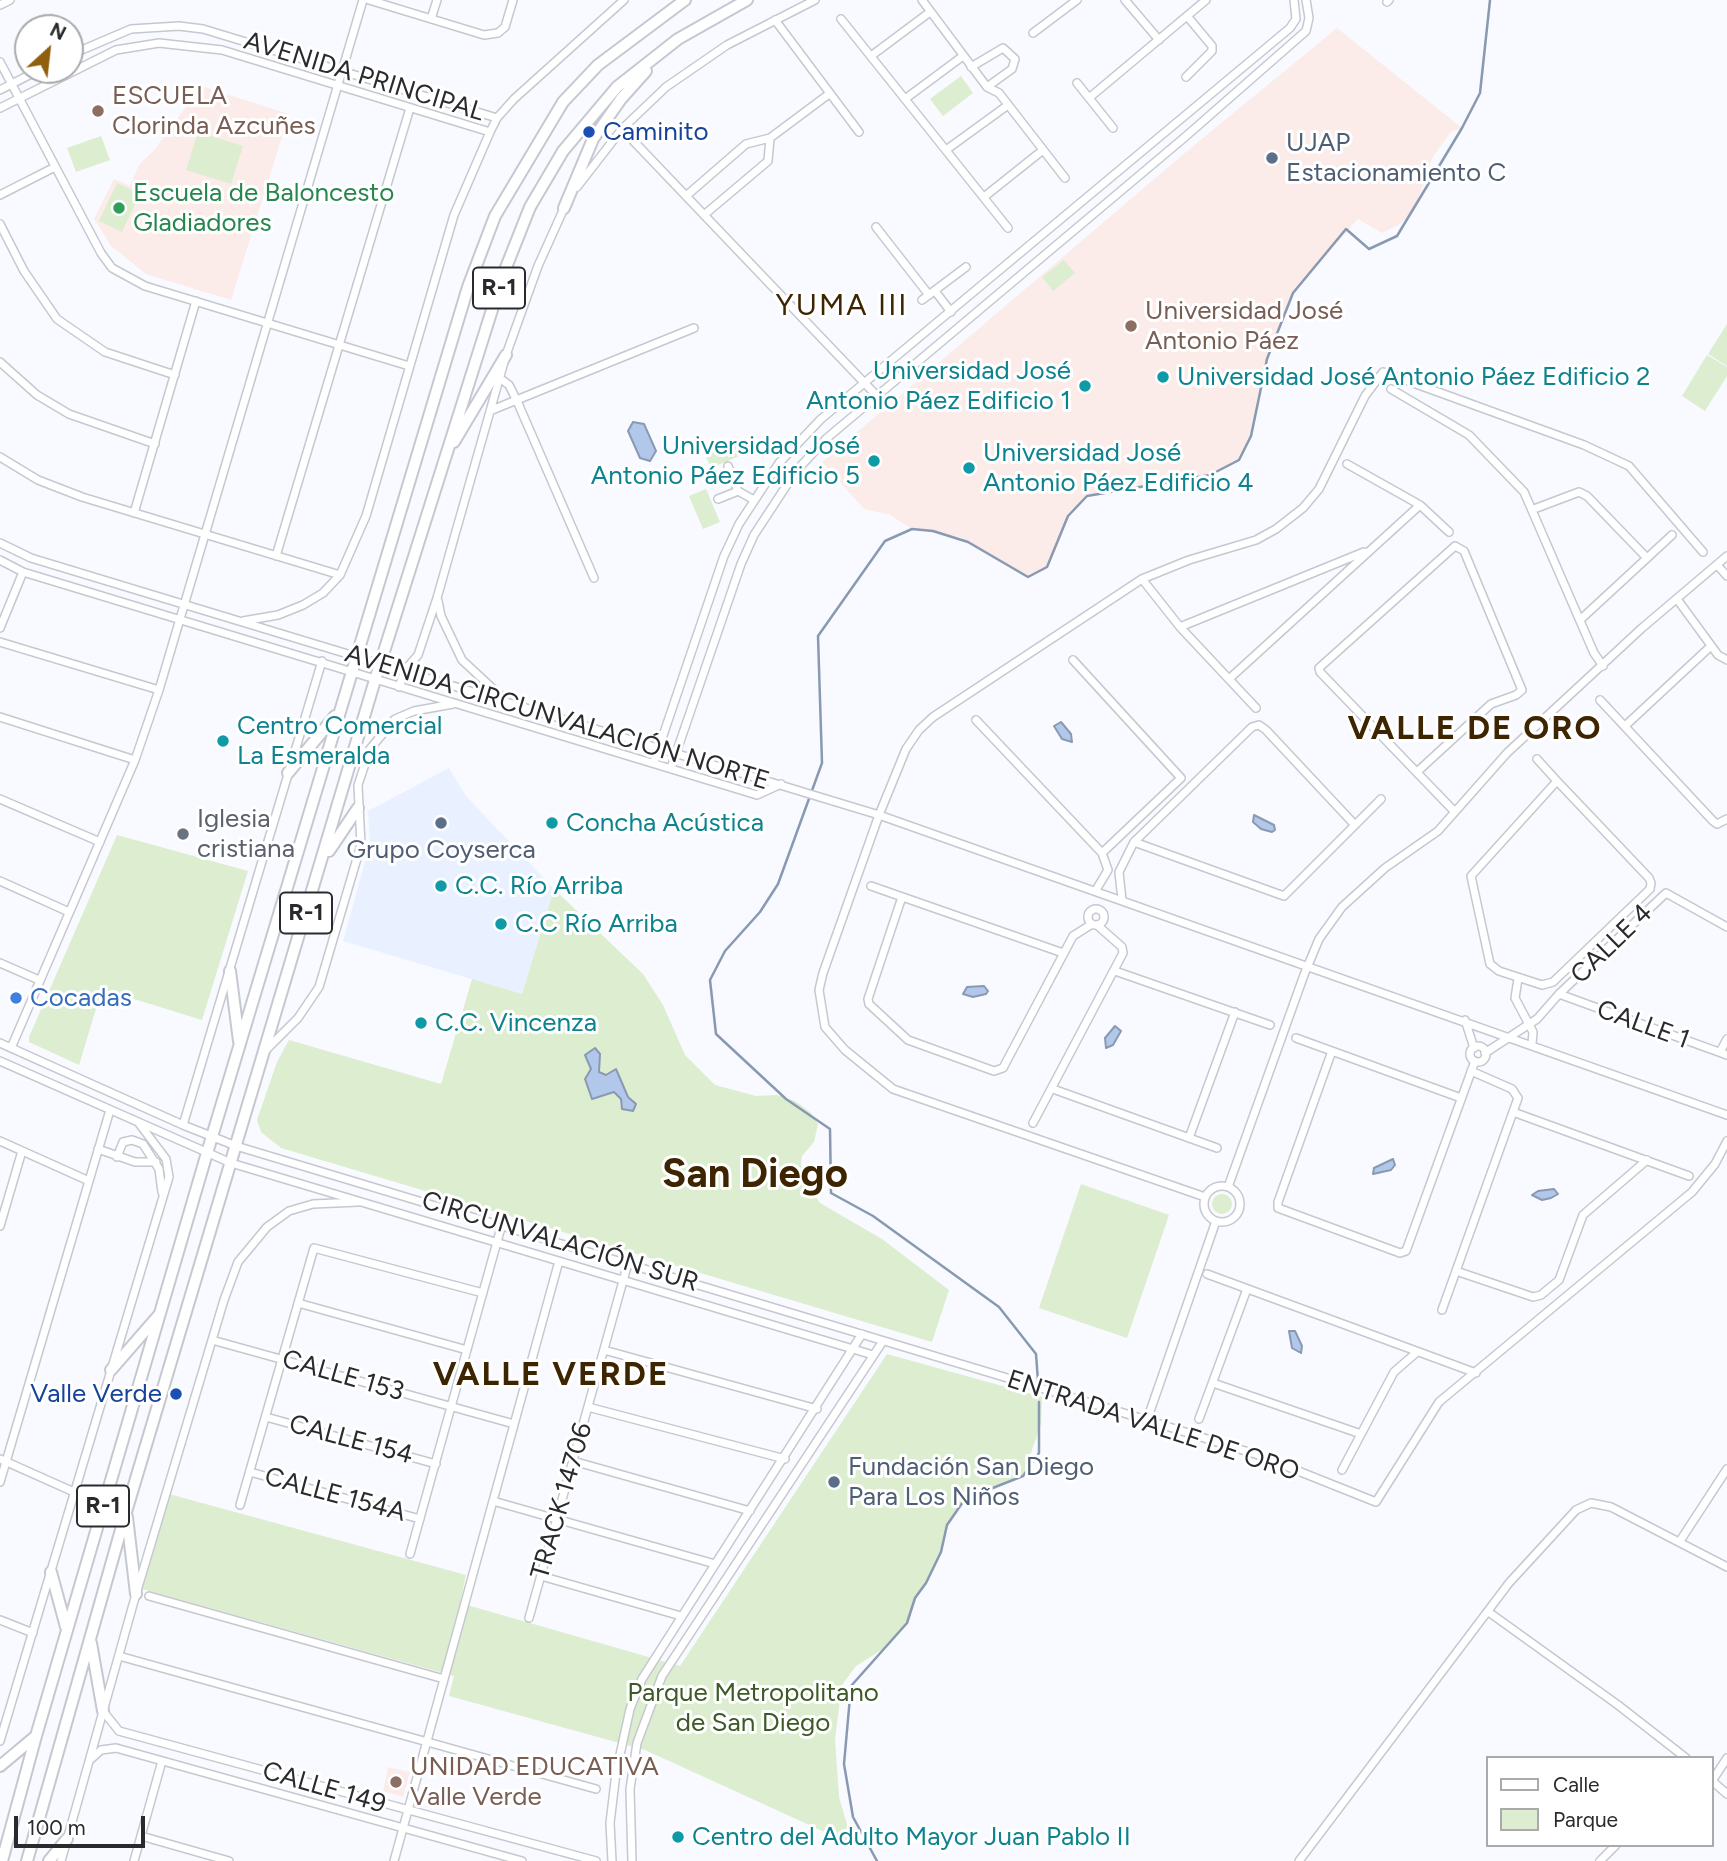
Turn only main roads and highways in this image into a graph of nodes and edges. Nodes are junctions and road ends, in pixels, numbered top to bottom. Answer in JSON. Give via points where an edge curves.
{"nodes":[{"id":1,"x":685,"y":0,"type":"edge"},
{"id":2,"x":747,"y":0,"type":"edge"},
{"id":3,"x":671,"y":45,"type":"junction"},
{"id":4,"x":564,"y":208,"type":"road end"},
{"id":5,"x":506,"y":355,"type":"road end"},
{"id":6,"x":444,"y":460,"type":"junction"},
{"id":7,"x":339,"y":712,"type":"junction"},
{"id":8,"x":288,"y":773,"type":"road end"},
{"id":9,"x":358,"y":808,"type":"road end"},
{"id":10,"x":322,"y":862,"type":"junction"},
{"id":11,"x":230,"y":971,"type":"road end"},
{"id":12,"x":239,"y":1047,"type":"junction"},
{"id":13,"x":162,"y":1311,"type":"junction"},
{"id":14,"x":111,"y":1370,"type":"road end"},
{"id":15,"x":126,"y":1512,"type":"junction"},
{"id":16,"x":51,"y":1572,"type":"road end"},
{"id":17,"x":136,"y":1594,"type":"road end"},
{"id":18,"x":67,"y":1628,"type":"junction"},
{"id":19,"x":90,"y":1637,"type":"junction"},
{"id":20,"x":103,"y":1711,"type":"road end"},
{"id":21,"x":36,"y":1736,"type":"junction"},
{"id":22,"x":0,"y":1766,"type":"edge"},
{"id":23,"x":66,"y":1839,"type":"road end"},
{"id":24,"x":2,"y":1861,"type":"edge"},
{"id":25,"x":27,"y":1861,"type":"edge"},
{"id":26,"x":49,"y":1861,"type":"edge"}],
"edges":[{"from":1,"to":7,"type":"main road","number":"R-1","via":[[598,65],[563,102],[495,216],[468,287]]},
{"from":2,"to":3,"type":"main road","number":"R-1"},
{"from":3,"to":4,"type":"main road","via":[[605,120]]},
{"from":3,"to":6,"type":"main road","number":"R-1","via":[[617,87],[563,151],[530,208],[503,275]]},
{"from":5,"to":6,"type":"main road"},
{"from":6,"to":10,"type":"main road","number":"R-1"},
{"from":7,"to":8,"type":"main road"},
{"from":7,"to":12,"type":"main road","number":"R-1"},
{"from":9,"to":10,"type":"main road"},
{"from":10,"to":15,"type":"main road","number":"R-1"},
{"from":11,"to":12,"type":"main road"},
{"from":12,"to":13,"type":"main road","number":"R-1"},
{"from":13,"to":14,"type":"main road"},
{"from":13,"to":18,"type":"main road","number":"R-1"},
{"from":15,"to":17,"type":"main road"},
{"from":15,"to":19,"type":"main road","number":"R-1"},
{"from":16,"to":18,"type":"main road"},
{"from":18,"to":21,"type":"main road","number":"R-1"},
{"from":19,"to":20,"type":"main road"},
{"from":19,"to":25,"type":"main road","number":"R-1"},
{"from":21,"to":22,"type":"main road"},
{"from":21,"to":24,"type":"main road","number":"R-1"},
{"from":23,"to":26,"type":"main road"}]}
